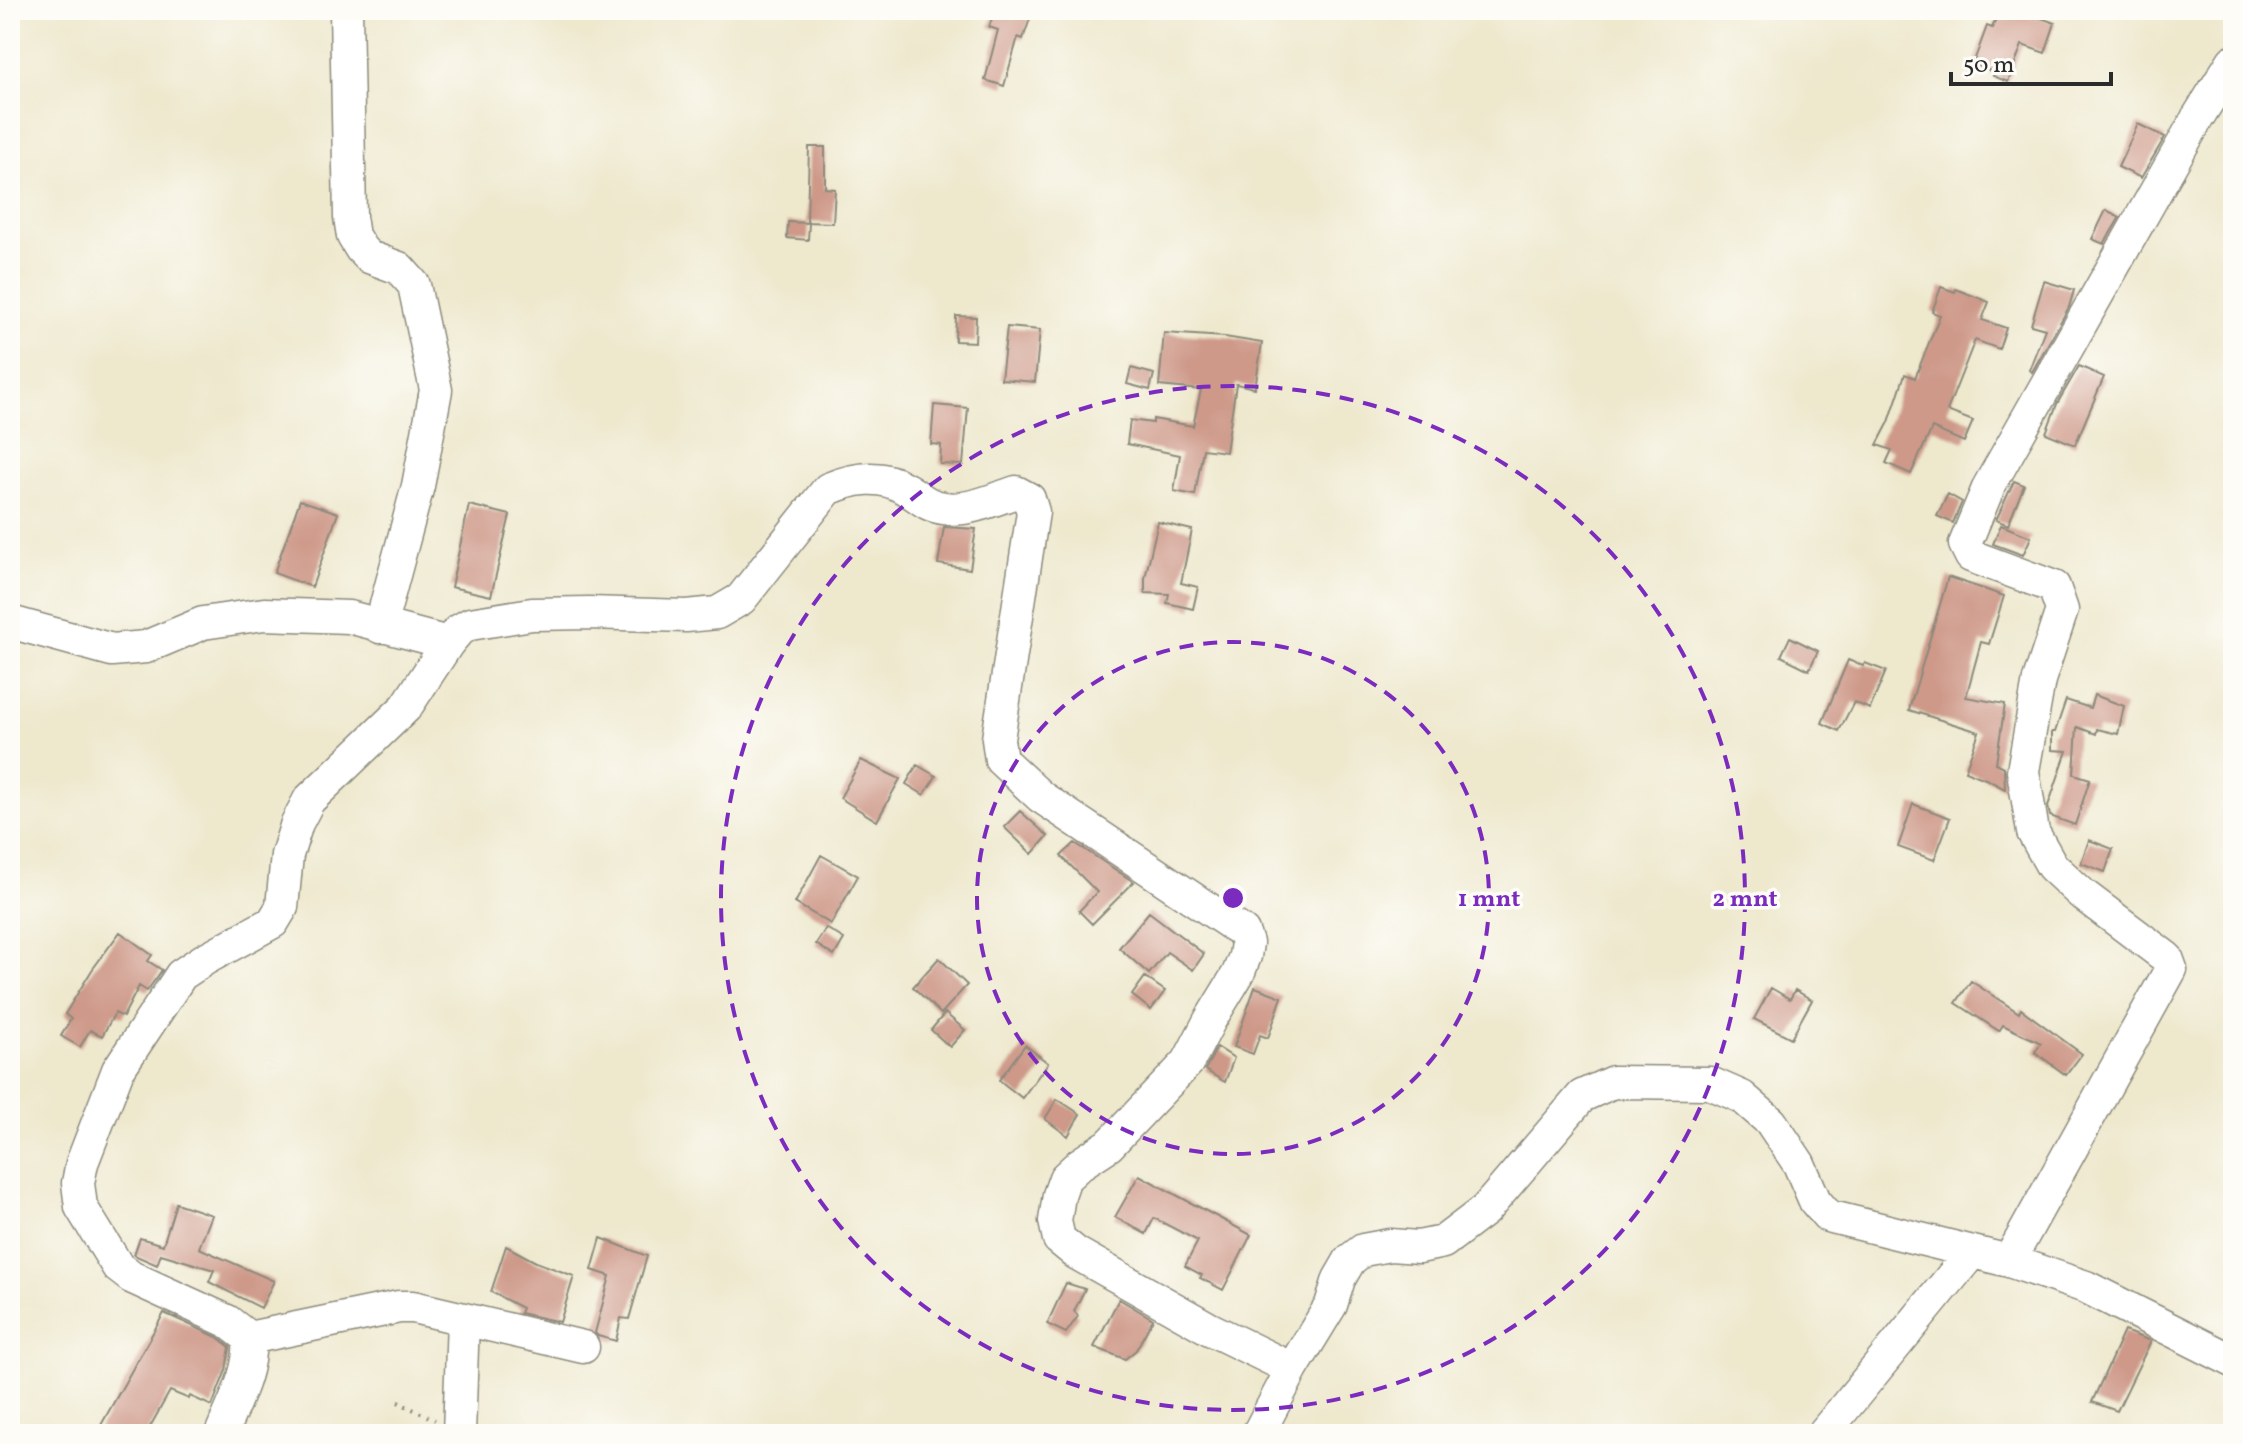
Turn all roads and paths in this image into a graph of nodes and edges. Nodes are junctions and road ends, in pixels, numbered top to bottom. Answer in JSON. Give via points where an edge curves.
{"nodes":[{"id":1,"x":346,"y":10,"type":"edge"},
{"id":2,"x":2233,"y":61,"type":"edge"},
{"id":3,"x":10,"y":622,"type":"edge"},
{"id":4,"x":380,"y":627,"type":"junction"},
{"id":5,"x":448,"y":643,"type":"junction"},
{"id":6,"x":1972,"y":1252,"type":"junction"},
{"id":7,"x":2009,"y":1261,"type":"junction"},
{"id":8,"x":463,"y":1319,"type":"junction"},
{"id":9,"x":249,"y":1338,"type":"junction"},
{"id":10,"x":583,"y":1347,"type":"dead end"},
{"id":11,"x":2233,"y":1361,"type":"edge"},
{"id":12,"x":1292,"y":1369,"type":"junction"},
{"id":13,"x":398,"y":1402,"type":"dead end"},
{"id":14,"x":450,"y":1430,"type":"edge"},
{"id":15,"x":221,"y":1434,"type":"edge"},
{"id":16,"x":1258,"y":1434,"type":"edge"},
{"id":17,"x":1823,"y":1434,"type":"edge"}],
"edges":[{"from":1,"to":4,"type":"street","via":[[353,236],[369,257],[399,268],[414,285],[436,390],[418,486]]},
{"from":2,"to":7,"type":"street","via":[[1989,486],[1965,544],[1971,556],[2054,587],[2062,610],[2039,680],[2023,771],[2033,832],[2052,866],[2167,958],[2171,969]]},
{"from":3,"to":4,"type":"street","via":[[112,650],[146,647],[203,623],[264,614],[349,617]]},
{"from":4,"to":5,"type":"street"},
{"from":5,"to":9,"type":"street","via":[[406,707],[309,800],[287,855],[282,907],[273,922],[205,959],[173,984],[118,1070],[82,1163],[81,1207],[118,1267],[227,1321]]},
{"from":5,"to":12,"type":"street","via":[[470,624],[532,614],[717,613],[741,599],[828,489],[848,480],[876,478],[905,488],[922,503],[947,509],[1016,492],[1029,499],[1033,512],[998,739],[1001,760],[1041,797],[1243,932],[1247,943],[1238,974],[1188,1062],[1109,1145],[1065,1178],[1055,1221],[1059,1239],[1210,1329]]},
{"from":6,"to":7,"type":"street"},
{"from":6,"to":12,"type":"street","via":[[1828,1216],[1771,1122],[1742,1097],[1710,1083],[1613,1082],[1582,1096],[1485,1210],[1443,1242],[1363,1250],[1350,1260],[1331,1305]]},
{"from":6,"to":17,"type":"street"},
{"from":7,"to":11,"type":"street","via":[[2086,1287]]},
{"from":8,"to":9,"type":"street","via":[[399,1307]]},
{"from":8,"to":10,"type":"street"},
{"from":8,"to":14,"type":"street"},
{"from":9,"to":15,"type":"street","via":[[246,1370]]},
{"from":12,"to":16,"type":"street"},
{"from":13,"to":14,"type":"path"}]}
